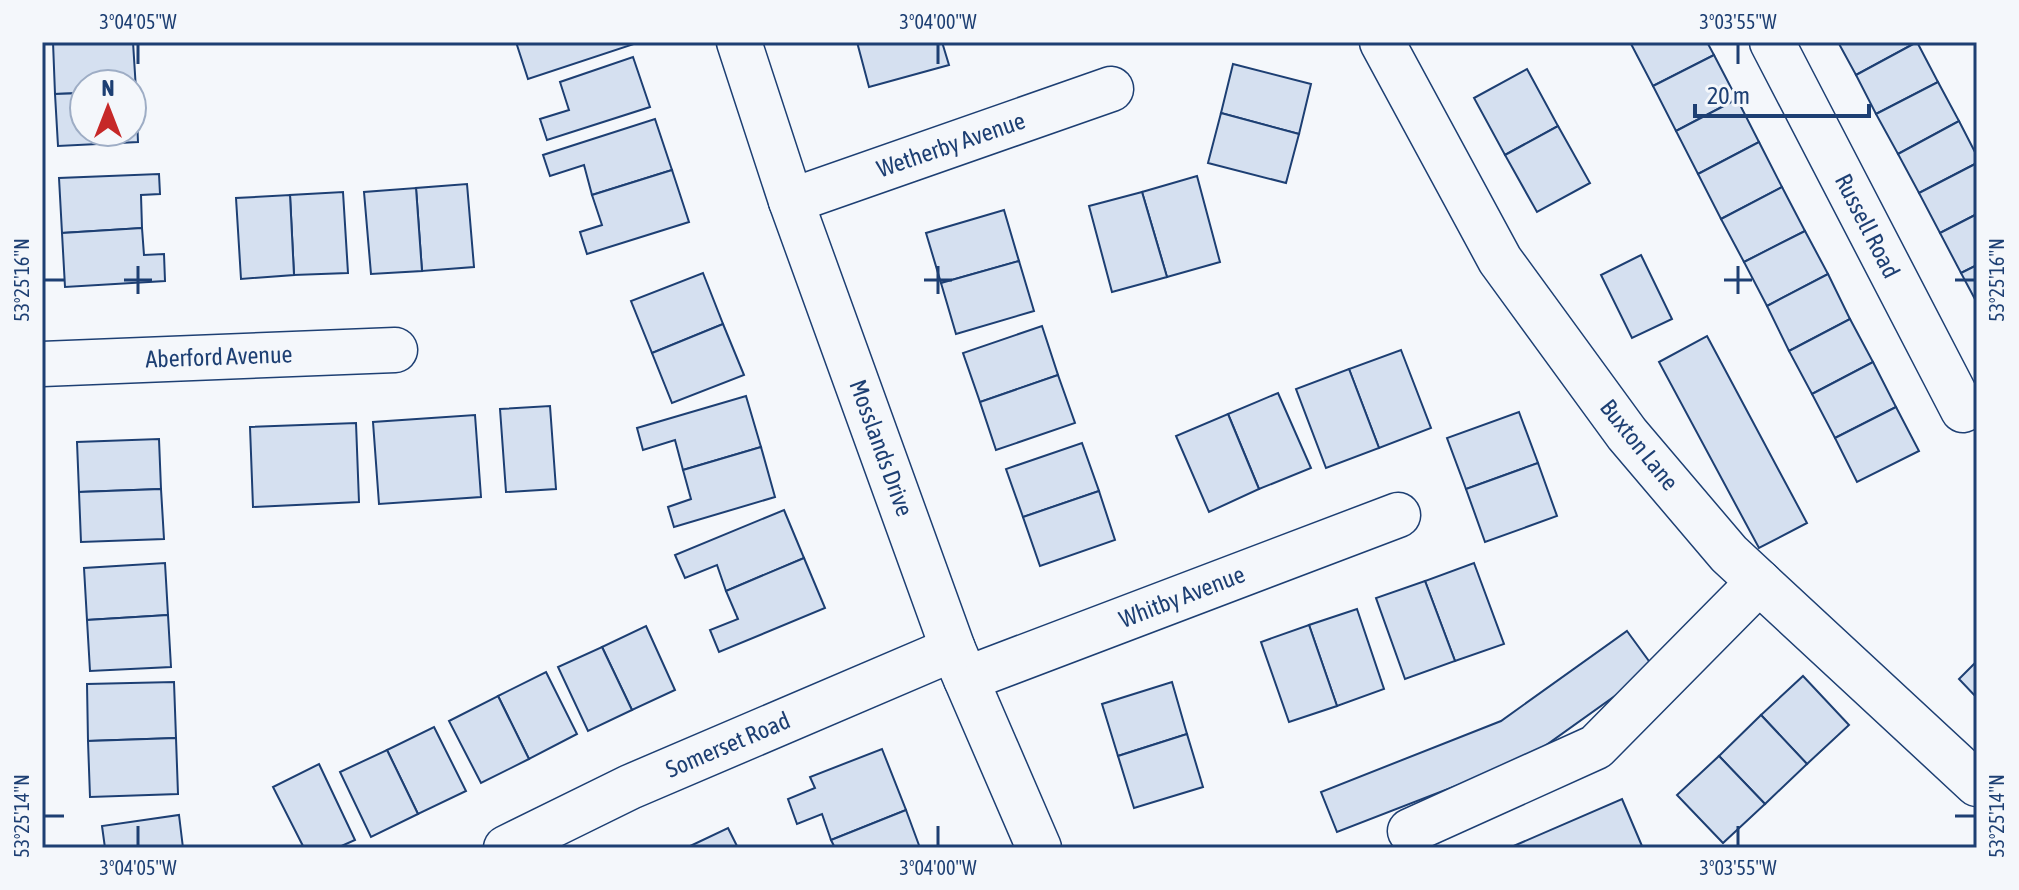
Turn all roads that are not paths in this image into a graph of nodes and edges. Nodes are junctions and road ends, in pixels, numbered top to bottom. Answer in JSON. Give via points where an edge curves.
{"nodes":[{"id":1,"x":739,"y":42,"type":"edge"},
{"id":2,"x":1382,"y":42,"type":"edge"},
{"id":3,"x":1772,"y":42,"type":"edge"},
{"id":4,"x":1111,"y":89,"type":"dead end"},
{"id":5,"x":791,"y":201,"type":"junction"},
{"id":6,"x":395,"y":350,"type":"dead end"},
{"id":7,"x":42,"y":364,"type":"edge"},
{"id":8,"x":1963,"y":410,"type":"dead end"},
{"id":9,"x":1398,"y":515,"type":"dead end"},
{"id":10,"x":1759,"y":582,"type":"junction"},
{"id":11,"x":960,"y":664,"type":"junction"},
{"id":12,"x":1977,"y":784,"type":"edge"},
{"id":13,"x":1410,"y":831,"type":"dead end"},
{"id":14,"x":506,"y":848,"type":"edge"},
{"id":15,"x":1039,"y":848,"type":"edge"}],
"edges":[{"from":1,"to":5,"type":"street","name":"Mosslands Drive"},
{"from":2,"to":10,"type":"street","name":"Buxton Lane","via":[[1500,260],[1627,434]]},
{"from":3,"to":8,"type":"street","name":"Russell Road"},
{"from":4,"to":5,"type":"street","name":"Wetherby Avenue"},
{"from":5,"to":11,"type":"street","name":"Mosslands Drive"},
{"from":6,"to":7,"type":"street","name":"Aberford Avenue"},
{"from":9,"to":11,"type":"street","name":"Whitby Avenue"},
{"from":10,"to":12,"type":"street","name":"Buxton Lane"},
{"from":10,"to":13,"type":"street","via":[[1596,747]]},
{"from":11,"to":14,"type":"street","name":"Somerset Road","via":[[630,787]]},
{"from":11,"to":15,"type":"street","name":"Mosslands Drive"}]}
